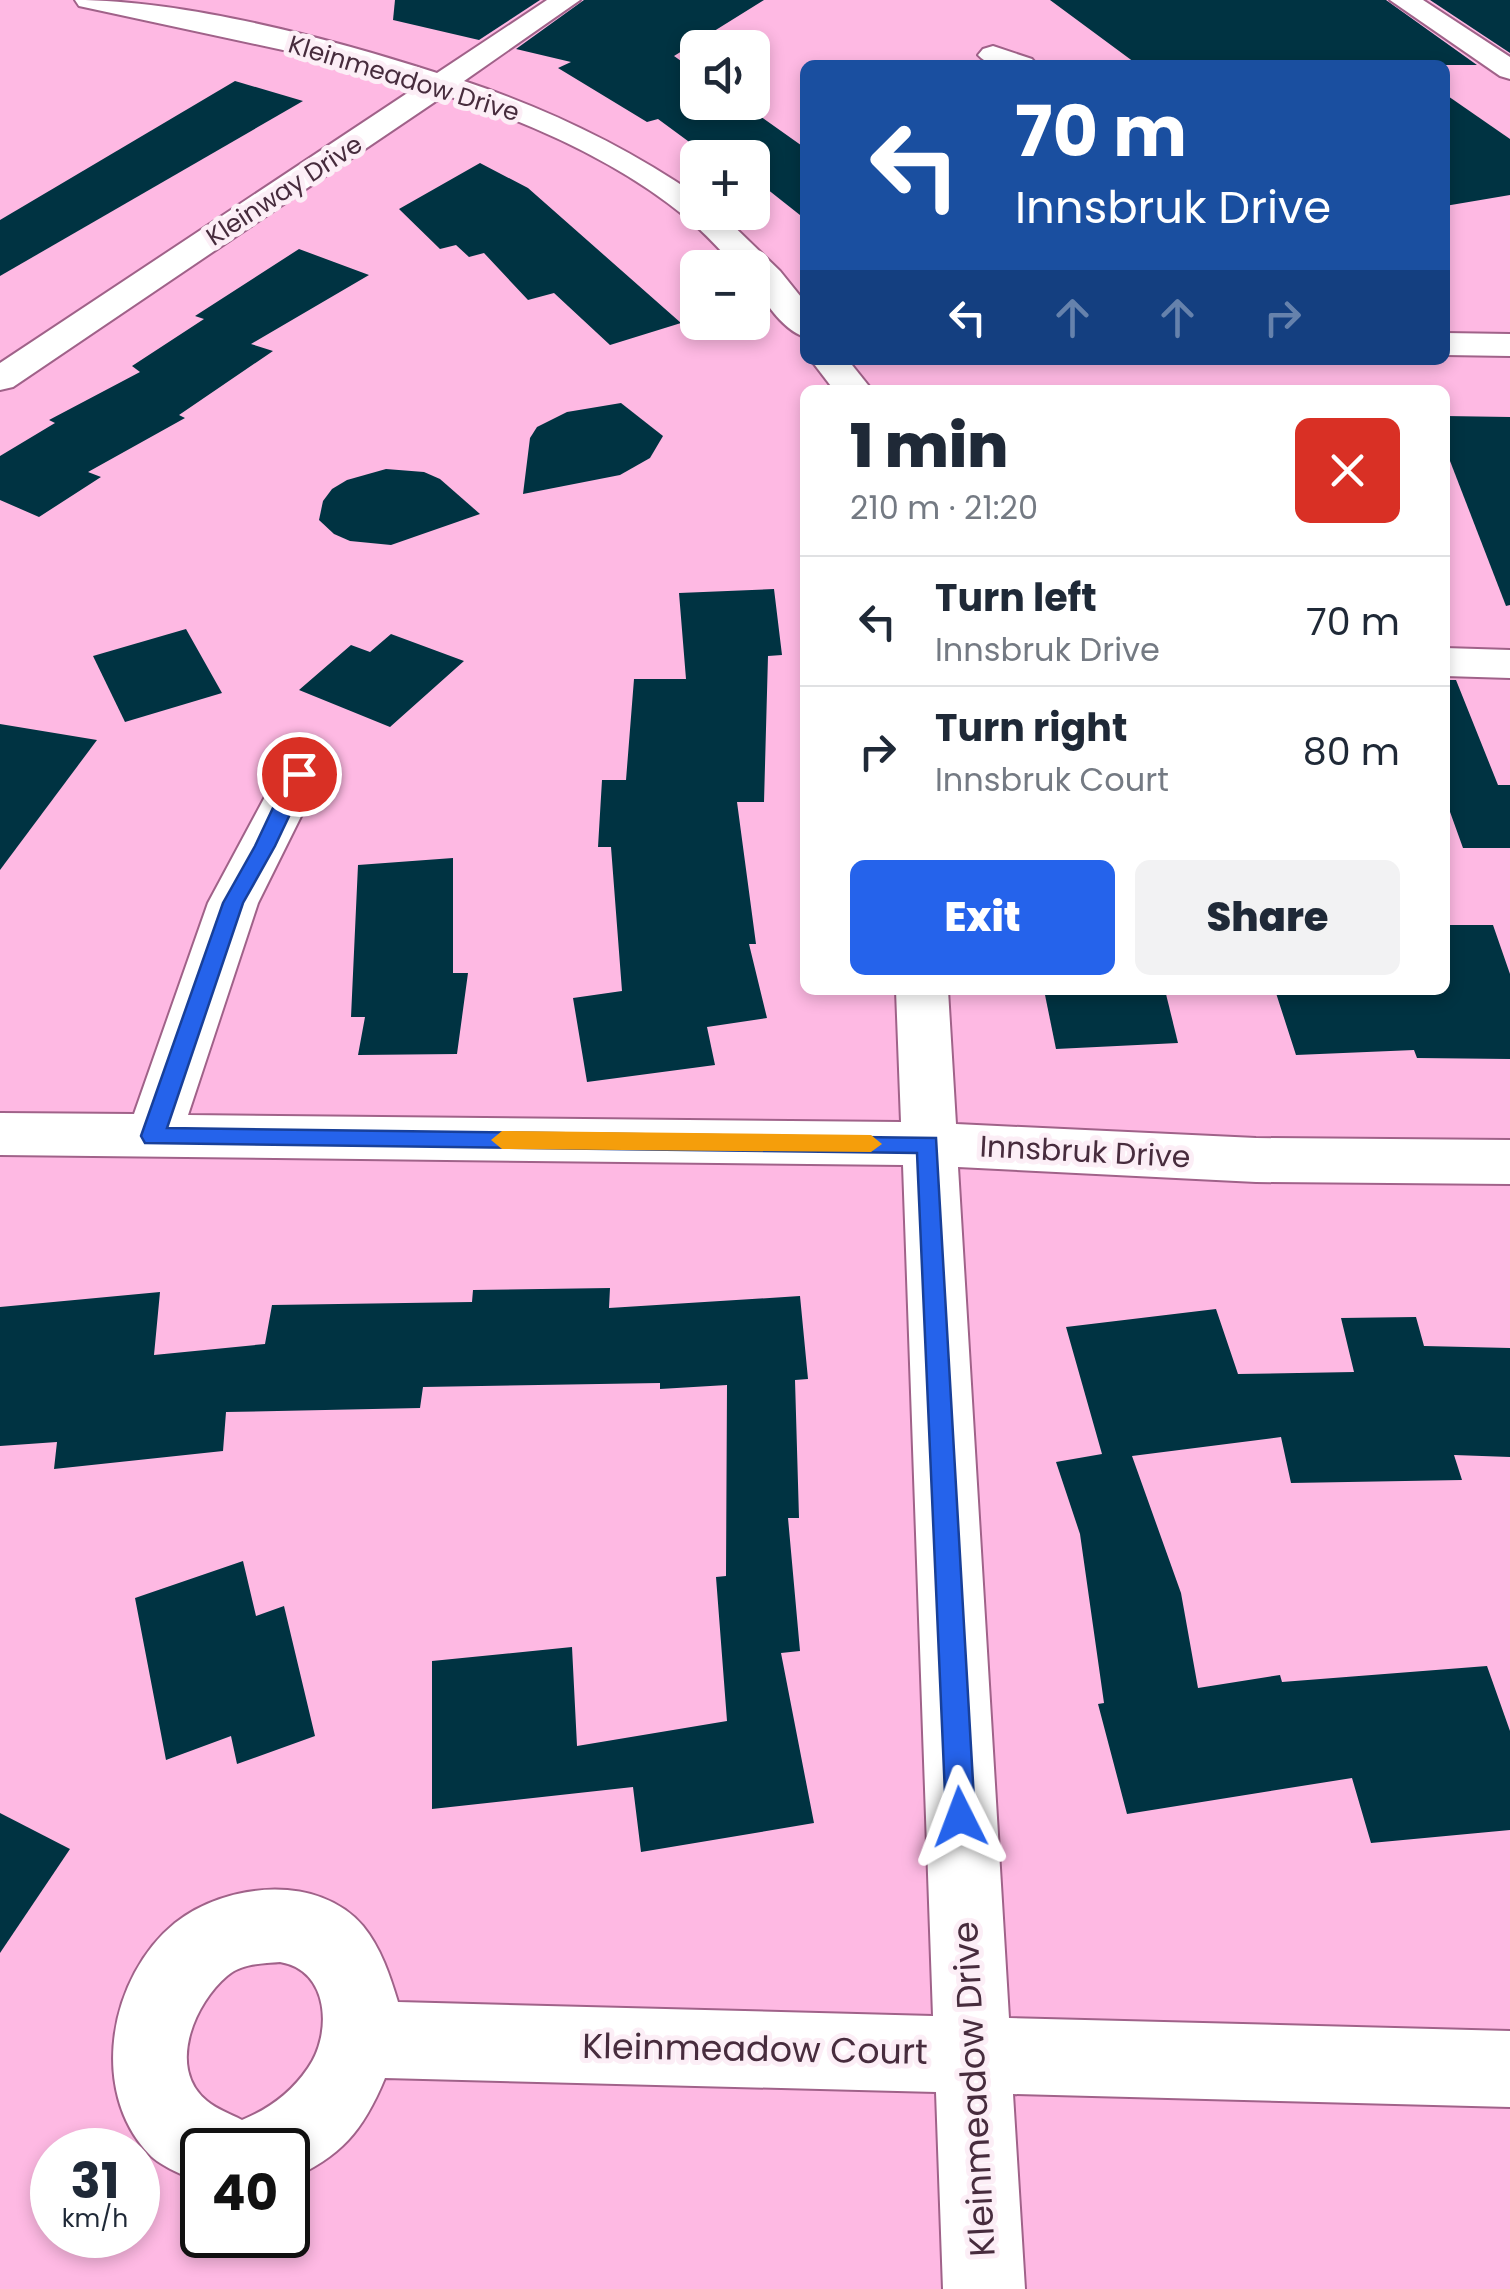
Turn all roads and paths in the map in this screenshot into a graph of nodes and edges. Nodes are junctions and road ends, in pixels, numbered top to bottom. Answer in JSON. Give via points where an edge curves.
{"nodes":[{"id":1,"x":89,"y":0,"type":"edge"},
{"id":2,"x":566,"y":0,"type":"edge"},
{"id":3,"x":1404,"y":0,"type":"edge"},
{"id":4,"x":993,"y":55,"type":"dead end"},
{"id":5,"x":1008,"y":60,"type":"edge"},
{"id":6,"x":1510,"y":70,"type":"edge"},
{"id":7,"x":443,"y":84,"type":"junction"},
{"id":8,"x":680,"y":200,"type":"edge"},
{"id":9,"x":717,"y":230,"type":"edge"},
{"id":10,"x":800,"y":320,"type":"edge"},
{"id":11,"x":1450,"y":344,"type":"edge"},
{"id":12,"x":1510,"y":345,"type":"edge"},
{"id":13,"x":833,"y":365,"type":"edge"},
{"id":14,"x":0,"y":379,"type":"edge"},
{"id":15,"x":848,"y":385,"type":"edge"},
{"id":16,"x":1450,"y":662,"type":"edge"},
{"id":17,"x":1510,"y":664,"type":"edge"},
{"id":18,"x":299,"y":774,"type":"dead end"},
{"id":19,"x":922,"y":995,"type":"edge"},
{"id":20,"x":0,"y":1134,"type":"edge"},
{"id":21,"x":153,"y":1136,"type":"junction"},
{"id":22,"x":928,"y":1144,"type":"junction"},
{"id":23,"x":1510,"y":1162,"type":"edge"},
{"id":24,"x":361,"y":2039,"type":"junction"},
{"id":25,"x":972,"y":2054,"type":"junction"},
{"id":26,"x":1510,"y":2069,"type":"edge"},
{"id":27,"x":306,"y":2128,"type":"edge"},
{"id":28,"x":180,"y":2131,"type":"edge"},
{"id":29,"x":984,"y":2289,"type":"edge"}],
"edges":[{"from":1,"to":7,"type":"street","name":"Kleinmeadow Drive"},
{"from":2,"to":7,"type":"street","name":"Kleinway Drive"},
{"from":3,"to":6,"type":"street"},
{"from":4,"to":5,"type":"street"},
{"from":7,"to":8,"type":"street","name":"Kleinmeadow Drive","via":[[544,123]]},
{"from":7,"to":14,"type":"street","name":"Kleinway Drive"},
{"from":9,"to":10,"type":"street","name":"Kleinmeadow Drive"},
{"from":11,"to":12,"type":"street"},
{"from":13,"to":15,"type":"street"},
{"from":16,"to":17,"type":"street"},
{"from":18,"to":21,"type":"street","via":[[233,903]]},
{"from":19,"to":22,"type":"street","name":"Kleinmeadow Drive"},
{"from":20,"to":21,"type":"street","name":"Innsbruk Drive"},
{"from":21,"to":22,"type":"street","name":"Innsbruk Drive"},
{"from":22,"to":23,"type":"street","name":"Innsbruk Drive","via":[[1256,1160]]},
{"from":22,"to":25,"type":"street","name":"Kleinmeadow Drive"},
{"from":24,"to":25,"type":"street","name":"Kleinmeadow Court"},
{"from":24,"to":27,"type":"street","via":[[350,2076]]},
{"from":24,"to":28,"type":"street","via":[[362,2001],[349,1967],[328,1942],[298,1927],[266,1924],[230,1932],[171,1982],[154,2020],[147,2056],[153,2091]]},
{"from":25,"to":26,"type":"street","name":"Kleinmeadow Court"},
{"from":25,"to":29,"type":"street","name":"Kleinmeadow Drive"}]}
